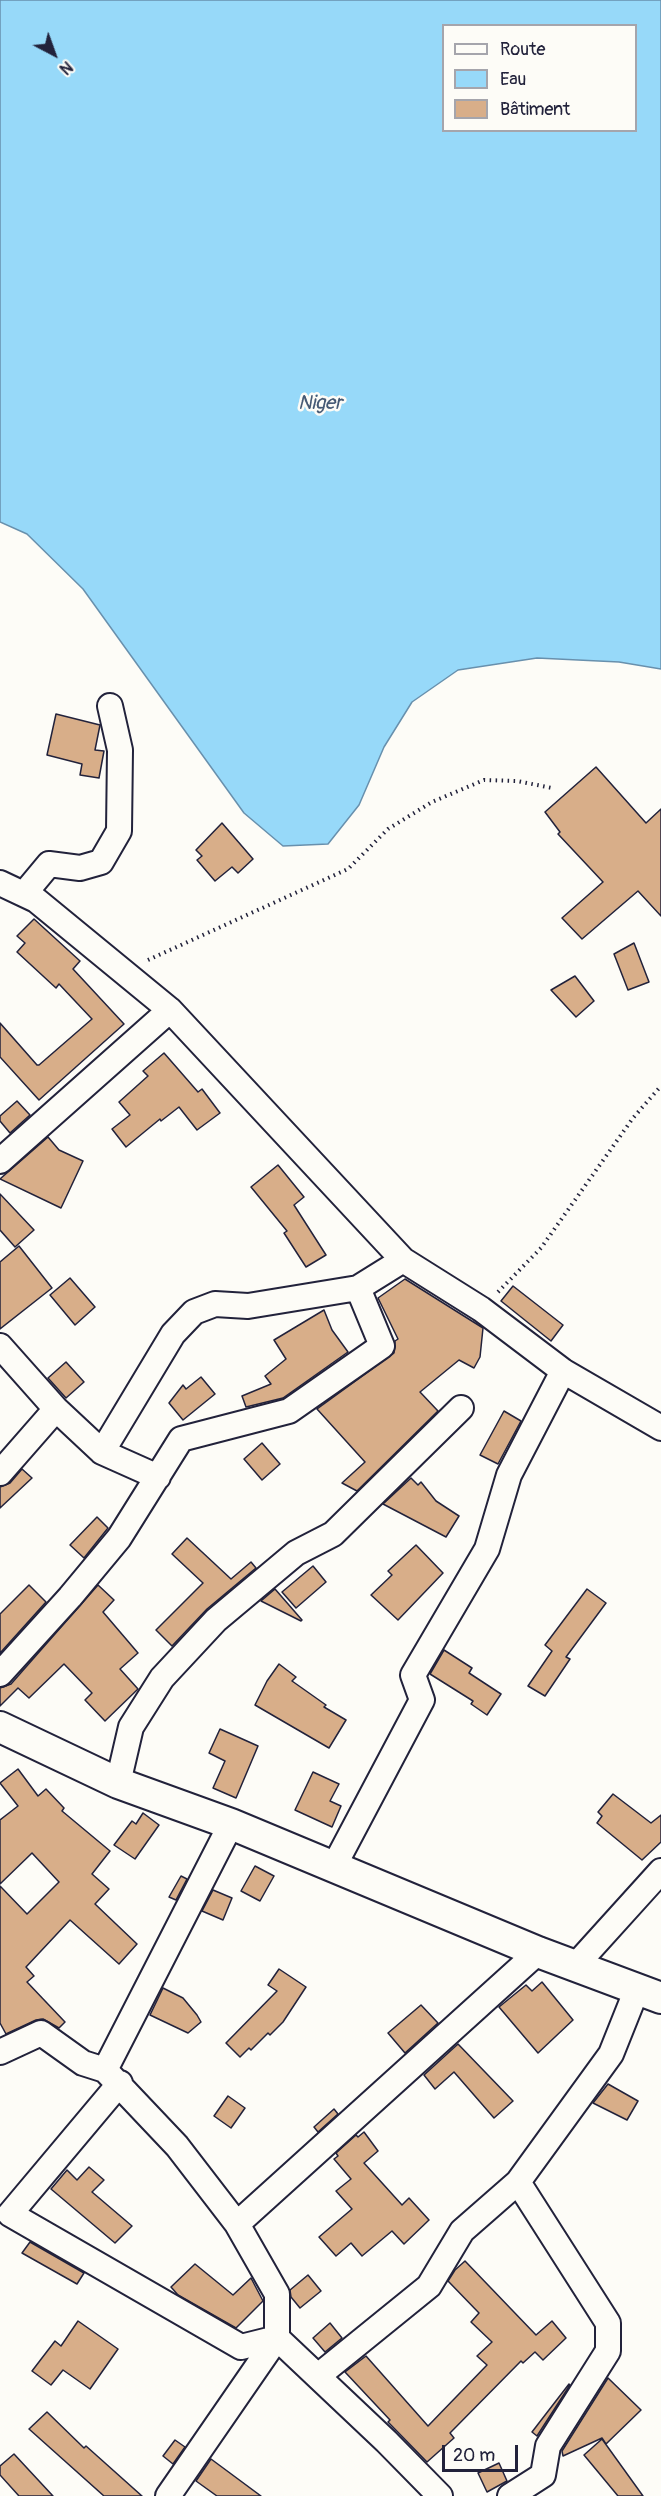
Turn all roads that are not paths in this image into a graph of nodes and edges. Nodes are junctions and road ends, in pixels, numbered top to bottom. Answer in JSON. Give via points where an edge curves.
{"nodes":[{"id":1,"x":110,"y":706,"type":"dead end"},
{"id":2,"x":8,"y":889,"type":"edge"},
{"id":3,"x":170,"y":1010,"type":"junction"},
{"id":4,"x":0,"y":1161,"type":"edge"},
{"id":5,"x":403,"y":1260,"type":"junction"},
{"id":6,"x":358,"y":1288,"type":"junction"},
{"id":7,"x":0,"y":1346,"type":"edge"},
{"id":8,"x":562,"y":1371,"type":"junction"},
{"id":9,"x":460,"y":1408,"type":"dead end"},
{"id":10,"x":56,"y":1409,"type":"junction"},
{"id":11,"x":661,"y":1428,"type":"edge"},
{"id":12,"x":102,"y":1452,"type":"junction"},
{"id":13,"x":0,"y":1473,"type":"edge"},
{"id":14,"x":158,"y":1477,"type":"junction"},
{"id":15,"x":0,"y":1674,"type":"edge"},
{"id":16,"x":0,"y":1727,"type":"edge"},
{"id":17,"x":118,"y":1783,"type":"junction"},
{"id":18,"x":231,"y":1824,"type":"junction"},
{"id":19,"x":333,"y":1868,"type":"junction"},
{"id":20,"x":661,"y":1870,"type":"edge"},
{"id":21,"x":538,"y":1952,"type":"junction"},
{"id":22,"x":576,"y":1965,"type":"junction"},
{"id":23,"x":649,"y":1993,"type":"edge"},
{"id":24,"x":0,"y":2052,"type":"edge"},
{"id":25,"x":112,"y":2077,"type":"junction"},
{"id":26,"x":518,"y":2182,"type":"junction"},
{"id":27,"x":5,"y":2210,"type":"edge"},
{"id":28,"x":237,"y":2224,"type":"junction"},
{"id":29,"x":278,"y":2338,"type":"junction"},
{"id":30,"x":318,"y":2376,"type":"junction"},
{"id":31,"x":168,"y":2496,"type":"edge"},
{"id":32,"x":440,"y":2496,"type":"edge"},
{"id":33,"x":510,"y":2496,"type":"edge"}],
"edges":[{"from":1,"to":2,"type":"street","via":[[120,750],[119,831],[101,862],[80,868],[49,864]]},
{"from":2,"to":3,"type":"street","via":[[36,900]]},
{"from":3,"to":4,"type":"street"},
{"from":3,"to":5,"type":"street"},
{"from":5,"to":6,"type":"street"},
{"from":5,"to":8,"type":"street","via":[[481,1309]]},
{"from":6,"to":12,"type":"street","via":[[248,1306],[215,1304],[195,1312],[173,1334]]},
{"from":6,"to":14,"type":"street","via":[[382,1346],[289,1411],[181,1439]]},
{"from":7,"to":10,"type":"street"},
{"from":8,"to":11,"type":"street"},
{"from":8,"to":19,"type":"street","via":[[509,1475],[487,1549],[413,1675],[422,1700]]},
{"from":9,"to":17,"type":"street","via":[[333,1534],[296,1553],[225,1612],[162,1678],[131,1727]]},
{"from":10,"to":12,"type":"street"},
{"from":10,"to":13,"type":"street"},
{"from":12,"to":14,"type":"street"},
{"from":14,"to":15,"type":"street","via":[[119,1538]]},
{"from":16,"to":17,"type":"street"},
{"from":17,"to":18,"type":"street"},
{"from":18,"to":19,"type":"street"},
{"from":18,"to":25,"type":"street"},
{"from":19,"to":21,"type":"street"},
{"from":20,"to":22,"type":"street"},
{"from":21,"to":22,"type":"street"},
{"from":21,"to":28,"type":"street"},
{"from":22,"to":23,"type":"street"},
{"from":23,"to":26,"type":"street","via":[[611,2054]]},
{"from":24,"to":25,"type":"street","via":[[41,2033],[82,2063]]},
{"from":25,"to":27,"type":"street"},
{"from":25,"to":28,"type":"street","via":[[177,2146]]},
{"from":26,"to":30,"type":"street","via":[[462,2230],[429,2286]]},
{"from":26,"to":33,"type":"street","via":[[608,2323],[608,2351],[548,2446],[543,2475]]},
{"from":27,"to":29,"type":"street","via":[[241,2347]]},
{"from":28,"to":29,"type":"street","via":[[277,2294]]},
{"from":29,"to":30,"type":"street"},
{"from":29,"to":31,"type":"street"},
{"from":30,"to":32,"type":"street"}]}
